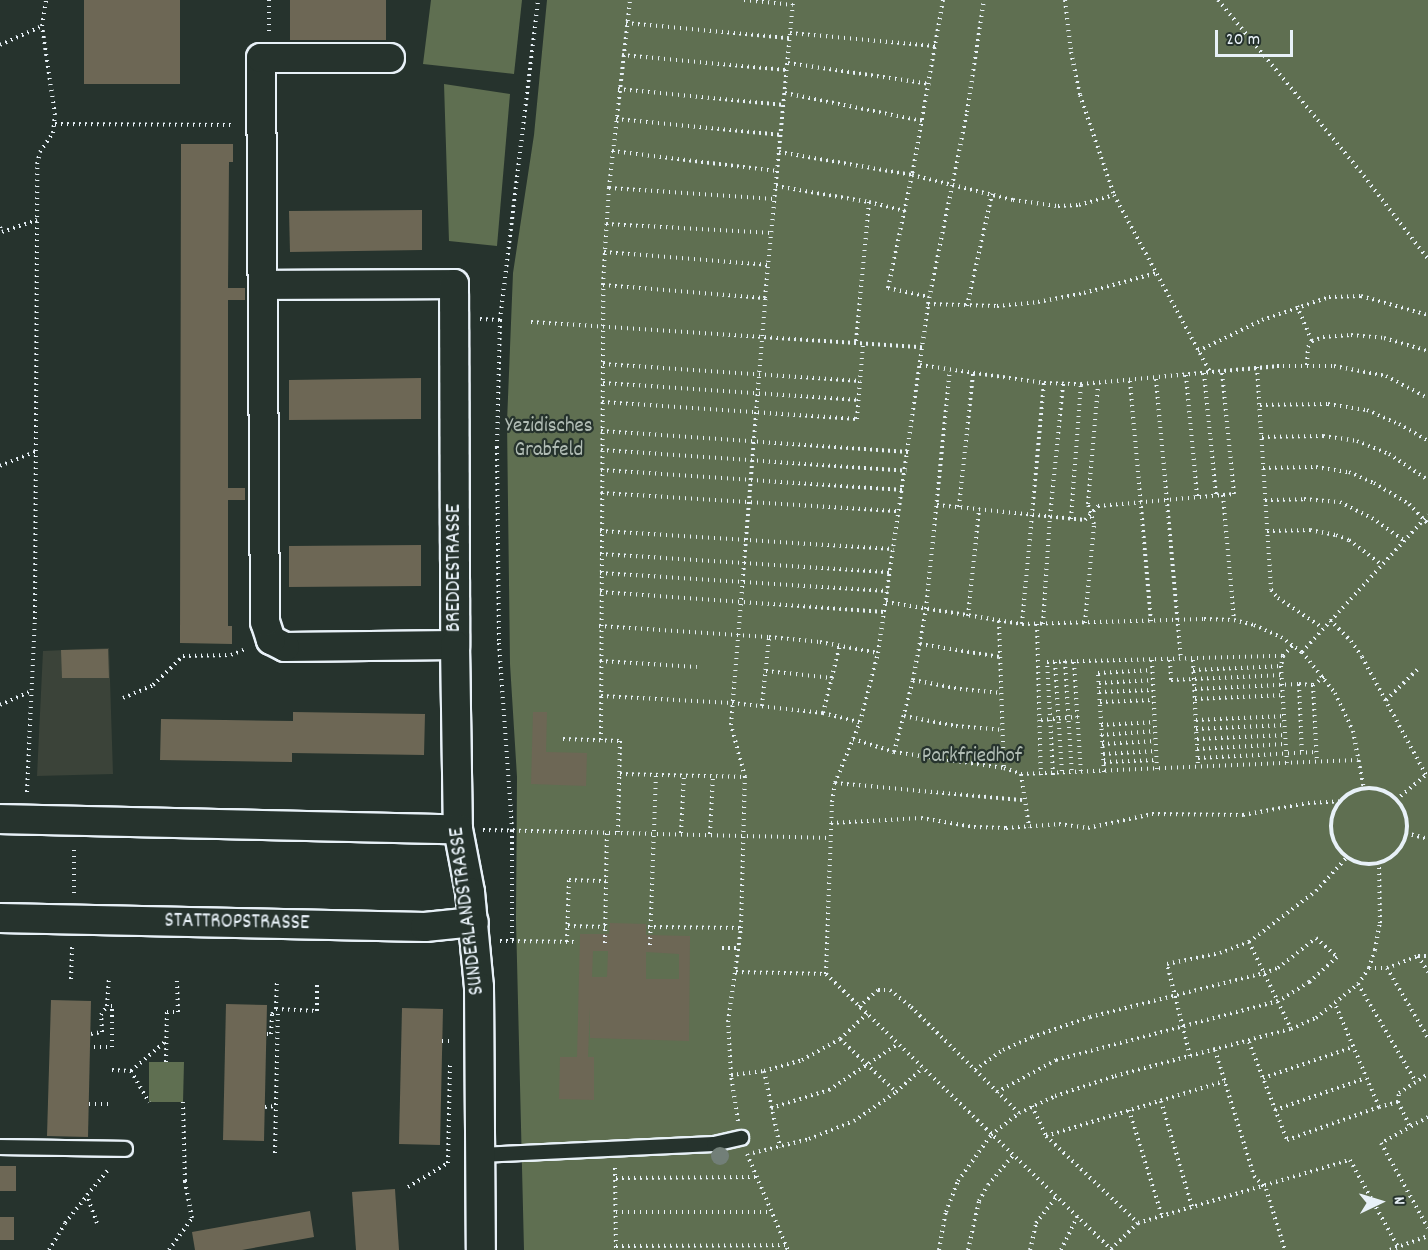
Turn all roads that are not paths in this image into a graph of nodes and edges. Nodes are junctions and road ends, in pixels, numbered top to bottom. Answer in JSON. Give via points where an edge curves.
{"nodes":[{"id":1,"x":390,"y":58,"type":"dead end"},
{"id":2,"x":264,"y":285,"type":"junction"},
{"id":3,"x":455,"y":645,"type":"junction"},
{"id":4,"x":13,"y":818,"type":"edge"},
{"id":5,"x":458,"y":829,"type":"junction"},
{"id":6,"x":0,"y":918,"type":"edge"},
{"id":7,"x":475,"y":932,"type":"junction"},
{"id":8,"x":741,"y":1138,"type":"road end"},
{"id":9,"x":0,"y":1147,"type":"edge"},
{"id":10,"x":125,"y":1149,"type":"road end"},
{"id":11,"x":480,"y":1155,"type":"junction"},
{"id":12,"x":482,"y":1250,"type":"edge"}],
"edges":[{"from":1,"to":2,"type":"street","via":[[261,58]]},
{"from":2,"to":3,"type":"street","name":"BREDDESTRASSE","via":[[265,622],[272,639],[285,647]]},
{"from":2,"to":3,"type":"street","name":"BREDDESTRASSE","via":[[454,284]]},
{"from":3,"to":5,"type":"street","name":"SUNDERLANDSTRASSE"},
{"from":4,"to":5,"type":"street"},
{"from":5,"to":7,"type":"street","name":"SUNDERLANDSTRASSE"},
{"from":6,"to":7,"type":"street","name":"STATTROPSTRASSE","via":[[425,927]]},
{"from":7,"to":11,"type":"street","name":"SUNDERLANDSTRASSE"},
{"from":8,"to":11,"type":"lane","via":[[714,1144]]},
{"from":9,"to":10,"type":"lane"},
{"from":11,"to":12,"type":"street","name":"SUNDERLANDSTRASSE"}]}
